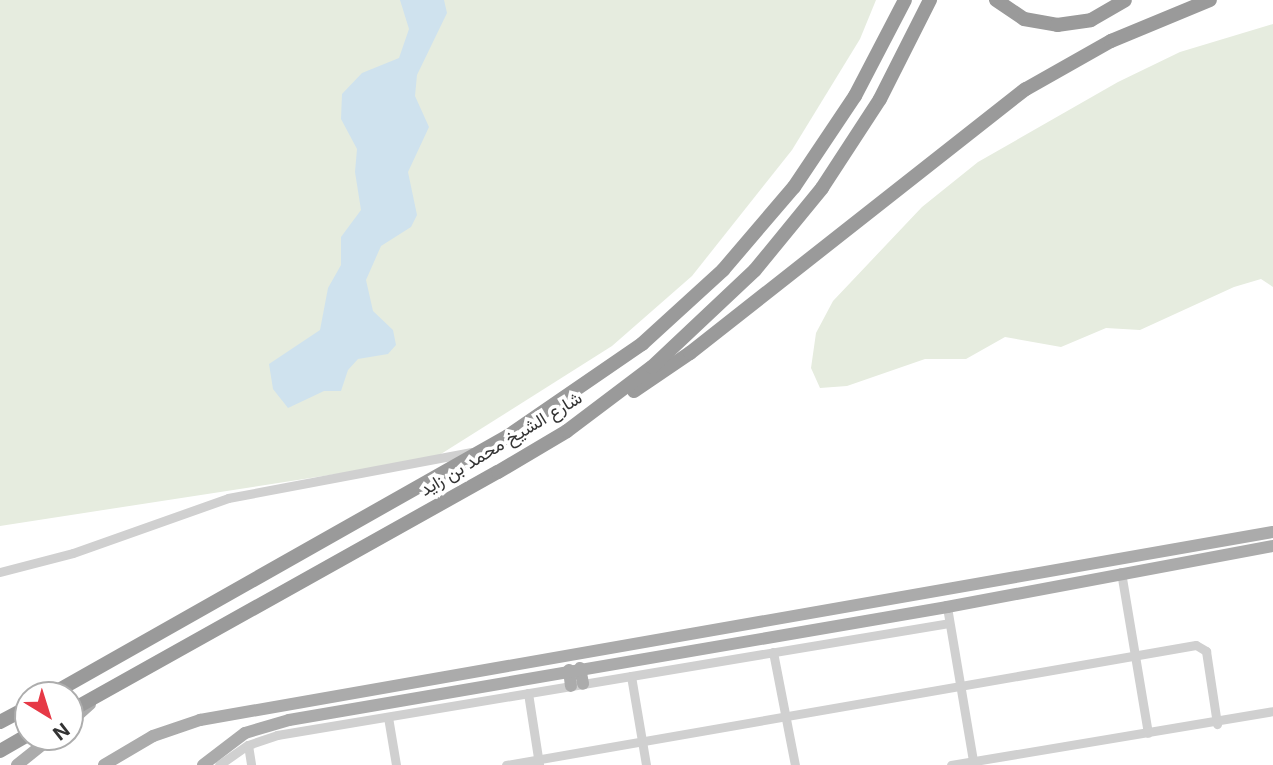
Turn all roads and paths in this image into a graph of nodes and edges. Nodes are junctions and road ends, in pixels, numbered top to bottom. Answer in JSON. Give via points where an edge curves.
{"nodes":[{"id":1,"x":905,"y":0,"type":"edge"},
{"id":2,"x":930,"y":0,"type":"edge"},
{"id":3,"x":996,"y":0,"type":"edge"},
{"id":4,"x":1125,"y":0,"type":"edge"},
{"id":5,"x":1210,"y":0,"type":"edge"},
{"id":6,"x":567,"y":431,"type":"junction"},
{"id":7,"x":484,"y":449,"type":"junction"},
{"id":8,"x":1273,"y":532,"type":"edge"},
{"id":9,"x":1273,"y":545,"type":"edge"},
{"id":10,"x":0,"y":572,"type":"edge"},
{"id":11,"x":1121,"y":572,"type":"junction"},
{"id":12,"x":947,"y":607,"type":"junction"},
{"id":13,"x":949,"y":623,"type":"junction"},
{"id":14,"x":773,"y":652,"type":"junction"},
{"id":15,"x":1136,"y":655,"type":"junction"},
{"id":16,"x":574,"y":669,"type":"junction"},
{"id":17,"x":631,"y":676,"type":"junction"},
{"id":18,"x":76,"y":681,"type":"edge"},
{"id":19,"x":577,"y":685,"type":"junction"},
{"id":20,"x":960,"y":687,"type":"junction"},
{"id":21,"x":528,"y":693,"type":"junction"},
{"id":22,"x":98,"y":696,"type":"junction"},
{"id":23,"x":84,"y":704,"type":"edge"},
{"id":24,"x":84,"y":709,"type":"edge"},
{"id":25,"x":1273,"y":711,"type":"edge"},
{"id":26,"x":388,"y":717,"type":"junction"},
{"id":27,"x":785,"y":717,"type":"junction"},
{"id":28,"x":1217,"y":724,"type":"junction"},
{"id":29,"x":1148,"y":733,"type":"junction"},
{"id":30,"x":642,"y":741,"type":"junction"},
{"id":31,"x":248,"y":745,"type":"junction"},
{"id":32,"x":35,"y":751,"type":"edge"},
{"id":33,"x":217,"y":761,"type":"edge"},
{"id":34,"x":973,"y":761,"type":"junction"},
{"id":35,"x":539,"y":762,"type":"edge"},
{"id":36,"x":995,"y":762,"type":"edge"},
{"id":37,"x":18,"y":765,"type":"edge"},
{"id":38,"x":104,"y":765,"type":"edge"},
{"id":39,"x":203,"y":765,"type":"edge"},
{"id":40,"x":251,"y":765,"type":"edge"},
{"id":41,"x":396,"y":765,"type":"edge"},
{"id":42,"x":506,"y":765,"type":"edge"},
{"id":43,"x":646,"y":765,"type":"edge"},
{"id":44,"x":795,"y":765,"type":"edge"},
{"id":45,"x":951,"y":765,"type":"edge"}],
"edges":[{"from":1,"to":7,"type":"highway","name":"شارع الشيخ محمد بن زايد","via":[[823,147],[731,261],[613,366]]},
{"from":2,"to":6,"type":"highway","name":"شارع الشيخ محمد بن زايد","via":[[862,129],[778,243],[679,344]]},
{"from":3,"to":4,"type":"highway","via":[[1024,19],[1057,25],[1091,20]]},
{"from":5,"to":6,"type":"highway","via":[[1111,41],[1026,89],[690,353]]},
{"from":6,"to":22,"type":"highway","name":"شارع الشيخ محمد بن زايد"},
{"from":7,"to":10,"type":"street","via":[[228,498],[73,553]]},
{"from":7,"to":18,"type":"highway","name":"شارع الشيخ محمد بن زايد"},
{"from":8,"to":38,"type":"main road","via":[[200,720],[153,736]]},
{"from":9,"to":11,"type":"main road"},
{"from":11,"to":12,"type":"main road"},
{"from":11,"to":15,"type":"street"},
{"from":12,"to":13,"type":"street"},
{"from":12,"to":16,"type":"main road"},
{"from":13,"to":14,"type":"street"},
{"from":13,"to":20,"type":"street"},
{"from":14,"to":17,"type":"street"},
{"from":14,"to":27,"type":"street"},
{"from":15,"to":20,"type":"street"},
{"from":15,"to":28,"type":"street","via":[[1202,646]]},
{"from":15,"to":29,"type":"street"},
{"from":16,"to":19,"type":"main road"},
{"from":16,"to":33,"type":"main road","via":[[278,722],[245,733]]},
{"from":17,"to":19,"type":"street"},
{"from":17,"to":30,"type":"street"},
{"from":19,"to":21,"type":"street"},
{"from":20,"to":27,"type":"street"},
{"from":20,"to":34,"type":"street"},
{"from":21,"to":26,"type":"street"},
{"from":21,"to":35,"type":"street"},
{"from":22,"to":23,"type":"highway","name":"شارع الشيخ محمد بن زايد"},
{"from":22,"to":24,"type":"main road"},
{"from":25,"to":28,"type":"street"},
{"from":26,"to":31,"type":"street"},
{"from":26,"to":41,"type":"street"},
{"from":27,"to":30,"type":"street"},
{"from":27,"to":44,"type":"street"},
{"from":28,"to":29,"type":"street"},
{"from":29,"to":36,"type":"street"},
{"from":30,"to":35,"type":"street"},
{"from":30,"to":43,"type":"street"},
{"from":31,"to":33,"type":"street"},
{"from":31,"to":40,"type":"street"},
{"from":32,"to":37,"type":"main road"},
{"from":33,"to":39,"type":"main road"},
{"from":34,"to":36,"type":"street"},
{"from":34,"to":45,"type":"street"},
{"from":35,"to":42,"type":"street"}]}
